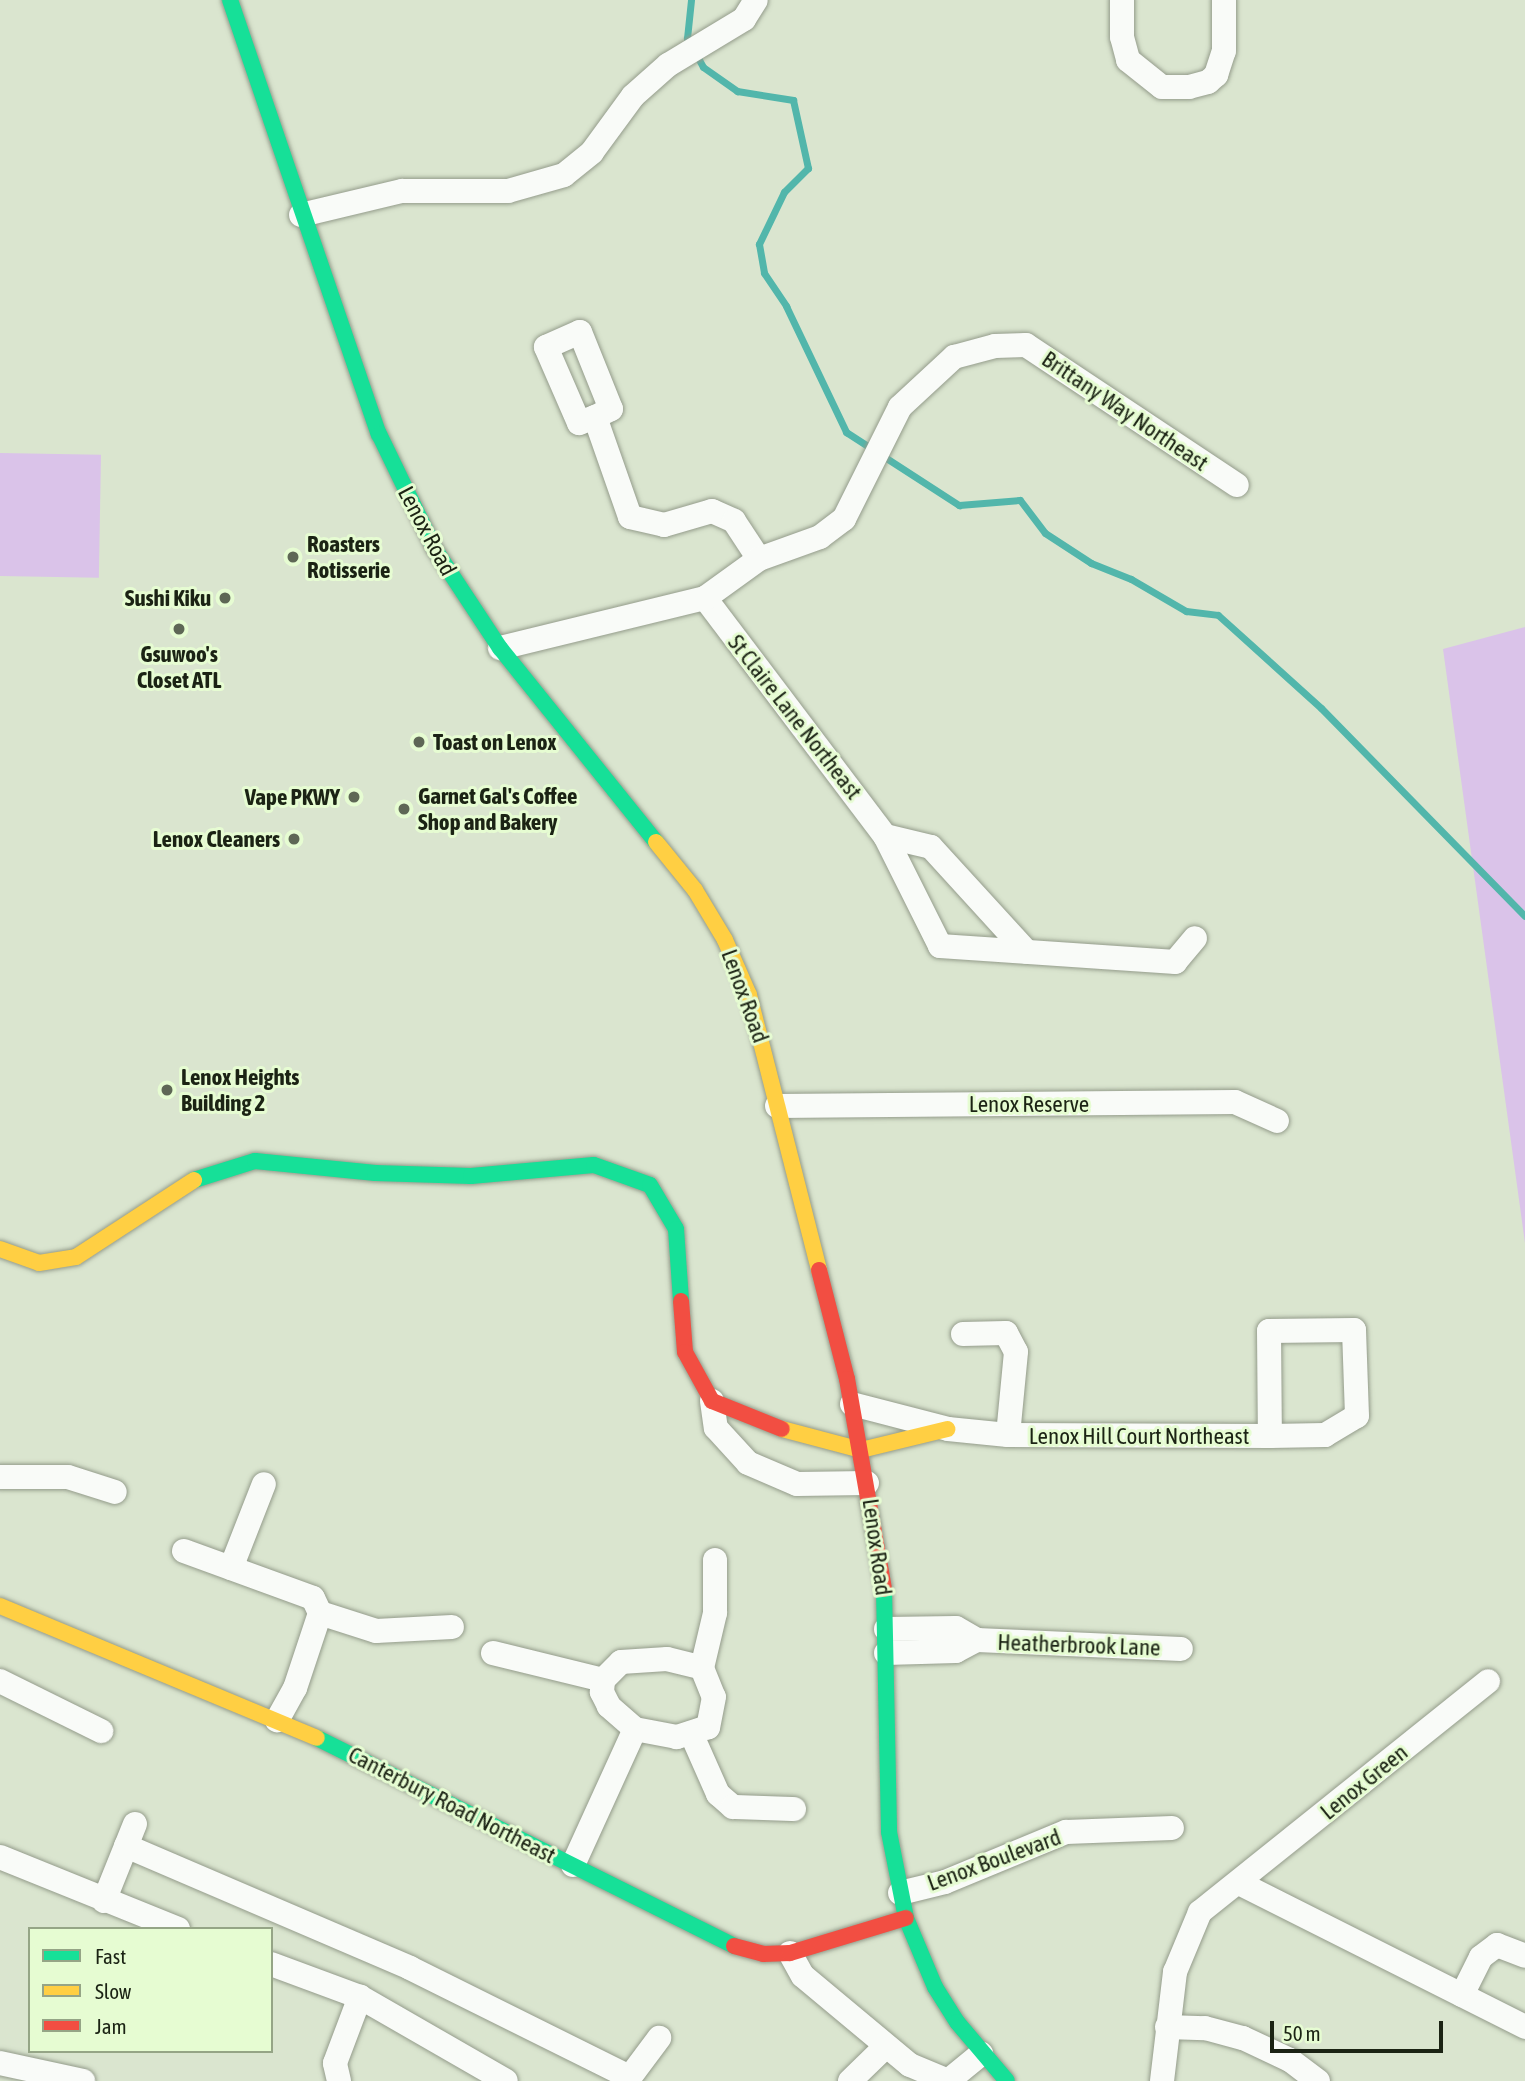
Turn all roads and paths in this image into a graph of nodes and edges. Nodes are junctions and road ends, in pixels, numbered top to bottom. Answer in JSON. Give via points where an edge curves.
{"nodes":[{"id":1,"x":230,"y":0,"type":"edge"},
{"id":2,"x":756,"y":0,"type":"edge"},
{"id":3,"x":1122,"y":0,"type":"edge"},
{"id":4,"x":1224,"y":0,"type":"edge"},
{"id":5,"x":301,"y":215,"type":"junction"},
{"id":6,"x":595,"y":417,"type":"dead end"},
{"id":7,"x":1237,"y":485,"type":"dead end"},
{"id":8,"x":759,"y":559,"type":"junction"},
{"id":9,"x":705,"y":598,"type":"junction"},
{"id":10,"x":500,"y":648,"type":"junction"},
{"id":11,"x":886,"y":836,"type":"junction"},
{"id":12,"x":1195,"y":938,"type":"dead end"},
{"id":13,"x":1027,"y":952,"type":"junction"},
{"id":14,"x":777,"y":1106,"type":"junction"},
{"id":15,"x":1277,"y":1121,"type":"dead end"},
{"id":16,"x":0,"y":1249,"type":"edge"},
{"id":17,"x":963,"y":1334,"type":"dead end"},
{"id":18,"x":712,"y":1401,"type":"junction"},
{"id":19,"x":852,"y":1404,"type":"junction"},
{"id":20,"x":766,"y":1425,"type":"junction"},
{"id":21,"x":948,"y":1429,"type":"junction"},
{"id":22,"x":1008,"y":1435,"type":"junction"},
{"id":23,"x":1270,"y":1436,"type":"junction"},
{"id":24,"x":861,"y":1450,"type":"junction"},
{"id":25,"x":748,"y":1463,"type":"junction"},
{"id":26,"x":0,"y":1477,"type":"edge"},
{"id":27,"x":264,"y":1483,"type":"dead end"},
{"id":28,"x":867,"y":1483,"type":"junction"},
{"id":29,"x":115,"y":1492,"type":"dead end"},
{"id":30,"x":184,"y":1551,"type":"dead end"},
{"id":31,"x":715,"y":1560,"type":"dead end"},
{"id":32,"x":231,"y":1568,"type":"junction"},
{"id":33,"x":0,"y":1606,"type":"edge"},
{"id":34,"x":320,"y":1613,"type":"junction"},
{"id":35,"x":452,"y":1627,"type":"dead end"},
{"id":36,"x":886,"y":1641,"type":"junction"},
{"id":37,"x":1181,"y":1649,"type":"dead end"},
{"id":38,"x":493,"y":1653,"type":"dead end"},
{"id":39,"x":702,"y":1668,"type":"junction"},
{"id":40,"x":603,"y":1680,"type":"junction"},
{"id":41,"x":0,"y":1681,"type":"edge"},
{"id":42,"x":1488,"y":1681,"type":"dead end"},
{"id":43,"x":276,"y":1720,"type":"junction"},
{"id":44,"x":635,"y":1729,"type":"junction"},
{"id":45,"x":101,"y":1731,"type":"dead end"},
{"id":46,"x":691,"y":1733,"type":"junction"},
{"id":47,"x":794,"y":1809,"type":"dead end"},
{"id":48,"x":1172,"y":1828,"type":"dead end"},
{"id":49,"x":1,"y":1858,"type":"edge"},
{"id":50,"x":573,"y":1865,"type":"junction"},
{"id":51,"x":1241,"y":1884,"type":"junction"},
{"id":52,"x":900,"y":1893,"type":"junction"},
{"id":53,"x":104,"y":1901,"type":"junction"},
{"id":54,"x":906,"y":1918,"type":"junction"},
{"id":55,"x":173,"y":1927,"type":"edge"},
{"id":56,"x":790,"y":1953,"type":"junction"},
{"id":57,"x":1525,"y":1956,"type":"edge"},
{"id":58,"x":273,"y":1965,"type":"edge"},
{"id":59,"x":1462,"y":1995,"type":"junction"},
{"id":60,"x":360,"y":1997,"type":"junction"},
{"id":61,"x":1167,"y":2027,"type":"junction"},
{"id":62,"x":1525,"y":2027,"type":"edge"},
{"id":63,"x":659,"y":2038,"type":"dead end"},
{"id":64,"x":886,"y":2047,"type":"junction"},
{"id":65,"x":981,"y":2054,"type":"junction"},
{"id":66,"x":0,"y":2063,"type":"edge"},
{"id":67,"x":629,"y":2079,"type":"edge"},
{"id":68,"x":83,"y":2081,"type":"edge"},
{"id":69,"x":339,"y":2081,"type":"edge"},
{"id":70,"x":506,"y":2081,"type":"edge"},
{"id":71,"x":850,"y":2081,"type":"edge"},
{"id":72,"x":1007,"y":2081,"type":"edge"},
{"id":73,"x":1163,"y":2081,"type":"edge"},
{"id":74,"x":1318,"y":2081,"type":"edge"}],
"edges":[{"from":1,"to":5,"type":"street","name":"Lenox Road"},
{"from":2,"to":5,"type":"street","via":[[744,19],[674,62],[633,96],[592,152],[564,175],[508,191],[402,191]]},
{"from":3,"to":4,"type":"street","via":[[1122,37],[1128,60],[1162,87],[1189,87],[1216,75],[1224,51]]},
{"from":5,"to":10,"type":"street","name":"Lenox Road","via":[[404,490],[452,578]]},
{"from":6,"to":8,"type":"street","via":[[630,517],[664,525],[712,511],[734,521]]},
{"from":7,"to":8,"type":"street","name":"Brittany Way Northeast","via":[[1026,345],[995,346],[954,357],[900,407],[844,519],[820,537]]},
{"from":8,"to":9,"type":"street","name":"Brittany Way Northeast"},
{"from":9,"to":10,"type":"street"},
{"from":9,"to":11,"type":"street","name":"St Claire Lane Northeast"},
{"from":10,"to":14,"type":"street","name":"Lenox Road","via":[[701,900],[749,995]]},
{"from":11,"to":13,"type":"street","via":[[931,846]]},
{"from":11,"to":13,"type":"street","name":"St Claire Lane Northeast","via":[[940,946]]},
{"from":12,"to":13,"type":"street","name":"St Claire Lane Northeast","via":[[1175,962]]},
{"from":14,"to":15,"type":"street","name":"Lenox Reserve","via":[[1235,1102]]},
{"from":14,"to":19,"type":"street","name":"Lenox Road"},
{"from":16,"to":18,"type":"street","via":[[39,1263],[76,1257],[200,1176],[255,1161],[375,1174],[471,1176],[594,1165],[650,1185],[676,1229],[685,1352]]},
{"from":17,"to":22,"type":"street","name":"Lenox Hill Court Northeast","via":[[1006,1332],[1016,1352]]},
{"from":18,"to":20,"type":"street"},
{"from":18,"to":25,"type":"street","via":[[716,1428]]},
{"from":19,"to":21,"type":"street","name":"Lenox Hill Court Northeast"},
{"from":19,"to":24,"type":"street","name":"Lenox Road"},
{"from":20,"to":24,"type":"street"},
{"from":20,"to":25,"type":"street"},
{"from":21,"to":22,"type":"street","name":"Lenox Hill Court Northeast"},
{"from":21,"to":24,"type":"street","name":"Lenox Hill Court Northeast"},
{"from":22,"to":23,"type":"street","name":"Lenox Hill Court Northeast"},
{"from":23,"to":23,"type":"street","name":"Lenox Hill Court Northeast","via":[[1269,1331],[1354,1330],[1357,1416],[1325,1436]]},
{"from":24,"to":28,"type":"street","name":"Lenox Road"},
{"from":25,"to":28,"type":"street","via":[[797,1483]]},
{"from":26,"to":29,"type":"street","via":[[68,1477]]},
{"from":27,"to":32,"type":"street"},
{"from":28,"to":36,"type":"street","name":"Lenox Road","via":[[879,1542]]},
{"from":30,"to":32,"type":"street"},
{"from":31,"to":39,"type":"street","via":[[715,1613]]},
{"from":32,"to":34,"type":"street","via":[[313,1598]]},
{"from":33,"to":43,"type":"street","name":"Canterbury Road Northeast"},
{"from":34,"to":35,"type":"street","via":[[376,1631]]},
{"from":34,"to":43,"type":"street","via":[[295,1688]]},
{"from":36,"to":37,"type":"street","name":"Heatherbrook Lane","via":[[956,1651],[977,1640]]},
{"from":36,"to":52,"type":"street","name":"Lenox Road","via":[[889,1832]]},
{"from":38,"to":40,"type":"street"},
{"from":39,"to":40,"type":"street","via":[[667,1659],[621,1662]]},
{"from":39,"to":46,"type":"street","via":[[714,1697],[708,1727]]},
{"from":40,"to":44,"type":"street","via":[[609,1706]]},
{"from":41,"to":45,"type":"street"},
{"from":42,"to":51,"type":"street","name":"Lenox Green"},
{"from":43,"to":50,"type":"street","name":"Canterbury Road Northeast"},
{"from":44,"to":46,"type":"street","via":[[677,1737]]},
{"from":44,"to":50,"type":"street"},
{"from":46,"to":47,"type":"street","via":[[718,1794],[733,1807]]},
{"from":48,"to":52,"type":"street","name":"Lenox Boulevard","via":[[1066,1832],[945,1882]]},
{"from":49,"to":53,"type":"street"},
{"from":50,"to":56,"type":"street","name":"Canterbury Road Northeast","via":[[736,1947],[763,1954]]},
{"from":51,"to":59,"type":"street"},
{"from":51,"to":61,"type":"street","name":"Lenox Green","via":[[1200,1912],[1175,1972]]},
{"from":52,"to":54,"type":"street","name":"Lenox Road"},
{"from":53,"to":55,"type":"street"},
{"from":53,"to":67,"type":"street","via":[[131,1835]]},
{"from":54,"to":56,"type":"street","name":"Canterbury Road Northeast"},
{"from":54,"to":65,"type":"street","name":"Lenox Road","via":[[935,1987]]},
{"from":56,"to":64,"type":"street","via":[[803,1976]]},
{"from":57,"to":59,"type":"street","via":[[1497,1945],[1481,1957]]},
{"from":58,"to":60,"type":"street"},
{"from":59,"to":62,"type":"street"},
{"from":60,"to":69,"type":"street","via":[[335,2063]]},
{"from":60,"to":70,"type":"street"},
{"from":61,"to":73,"type":"street","name":"Lenox Green"},
{"from":61,"to":74,"type":"street","via":[[1205,2028],[1243,2038],[1290,2060]]},
{"from":63,"to":67,"type":"street"},
{"from":64,"to":65,"type":"street","via":[[910,2065],[948,2081]]},
{"from":64,"to":71,"type":"street"},
{"from":65,"to":72,"type":"street","name":"Lenox Road"},
{"from":66,"to":68,"type":"street"}]}
